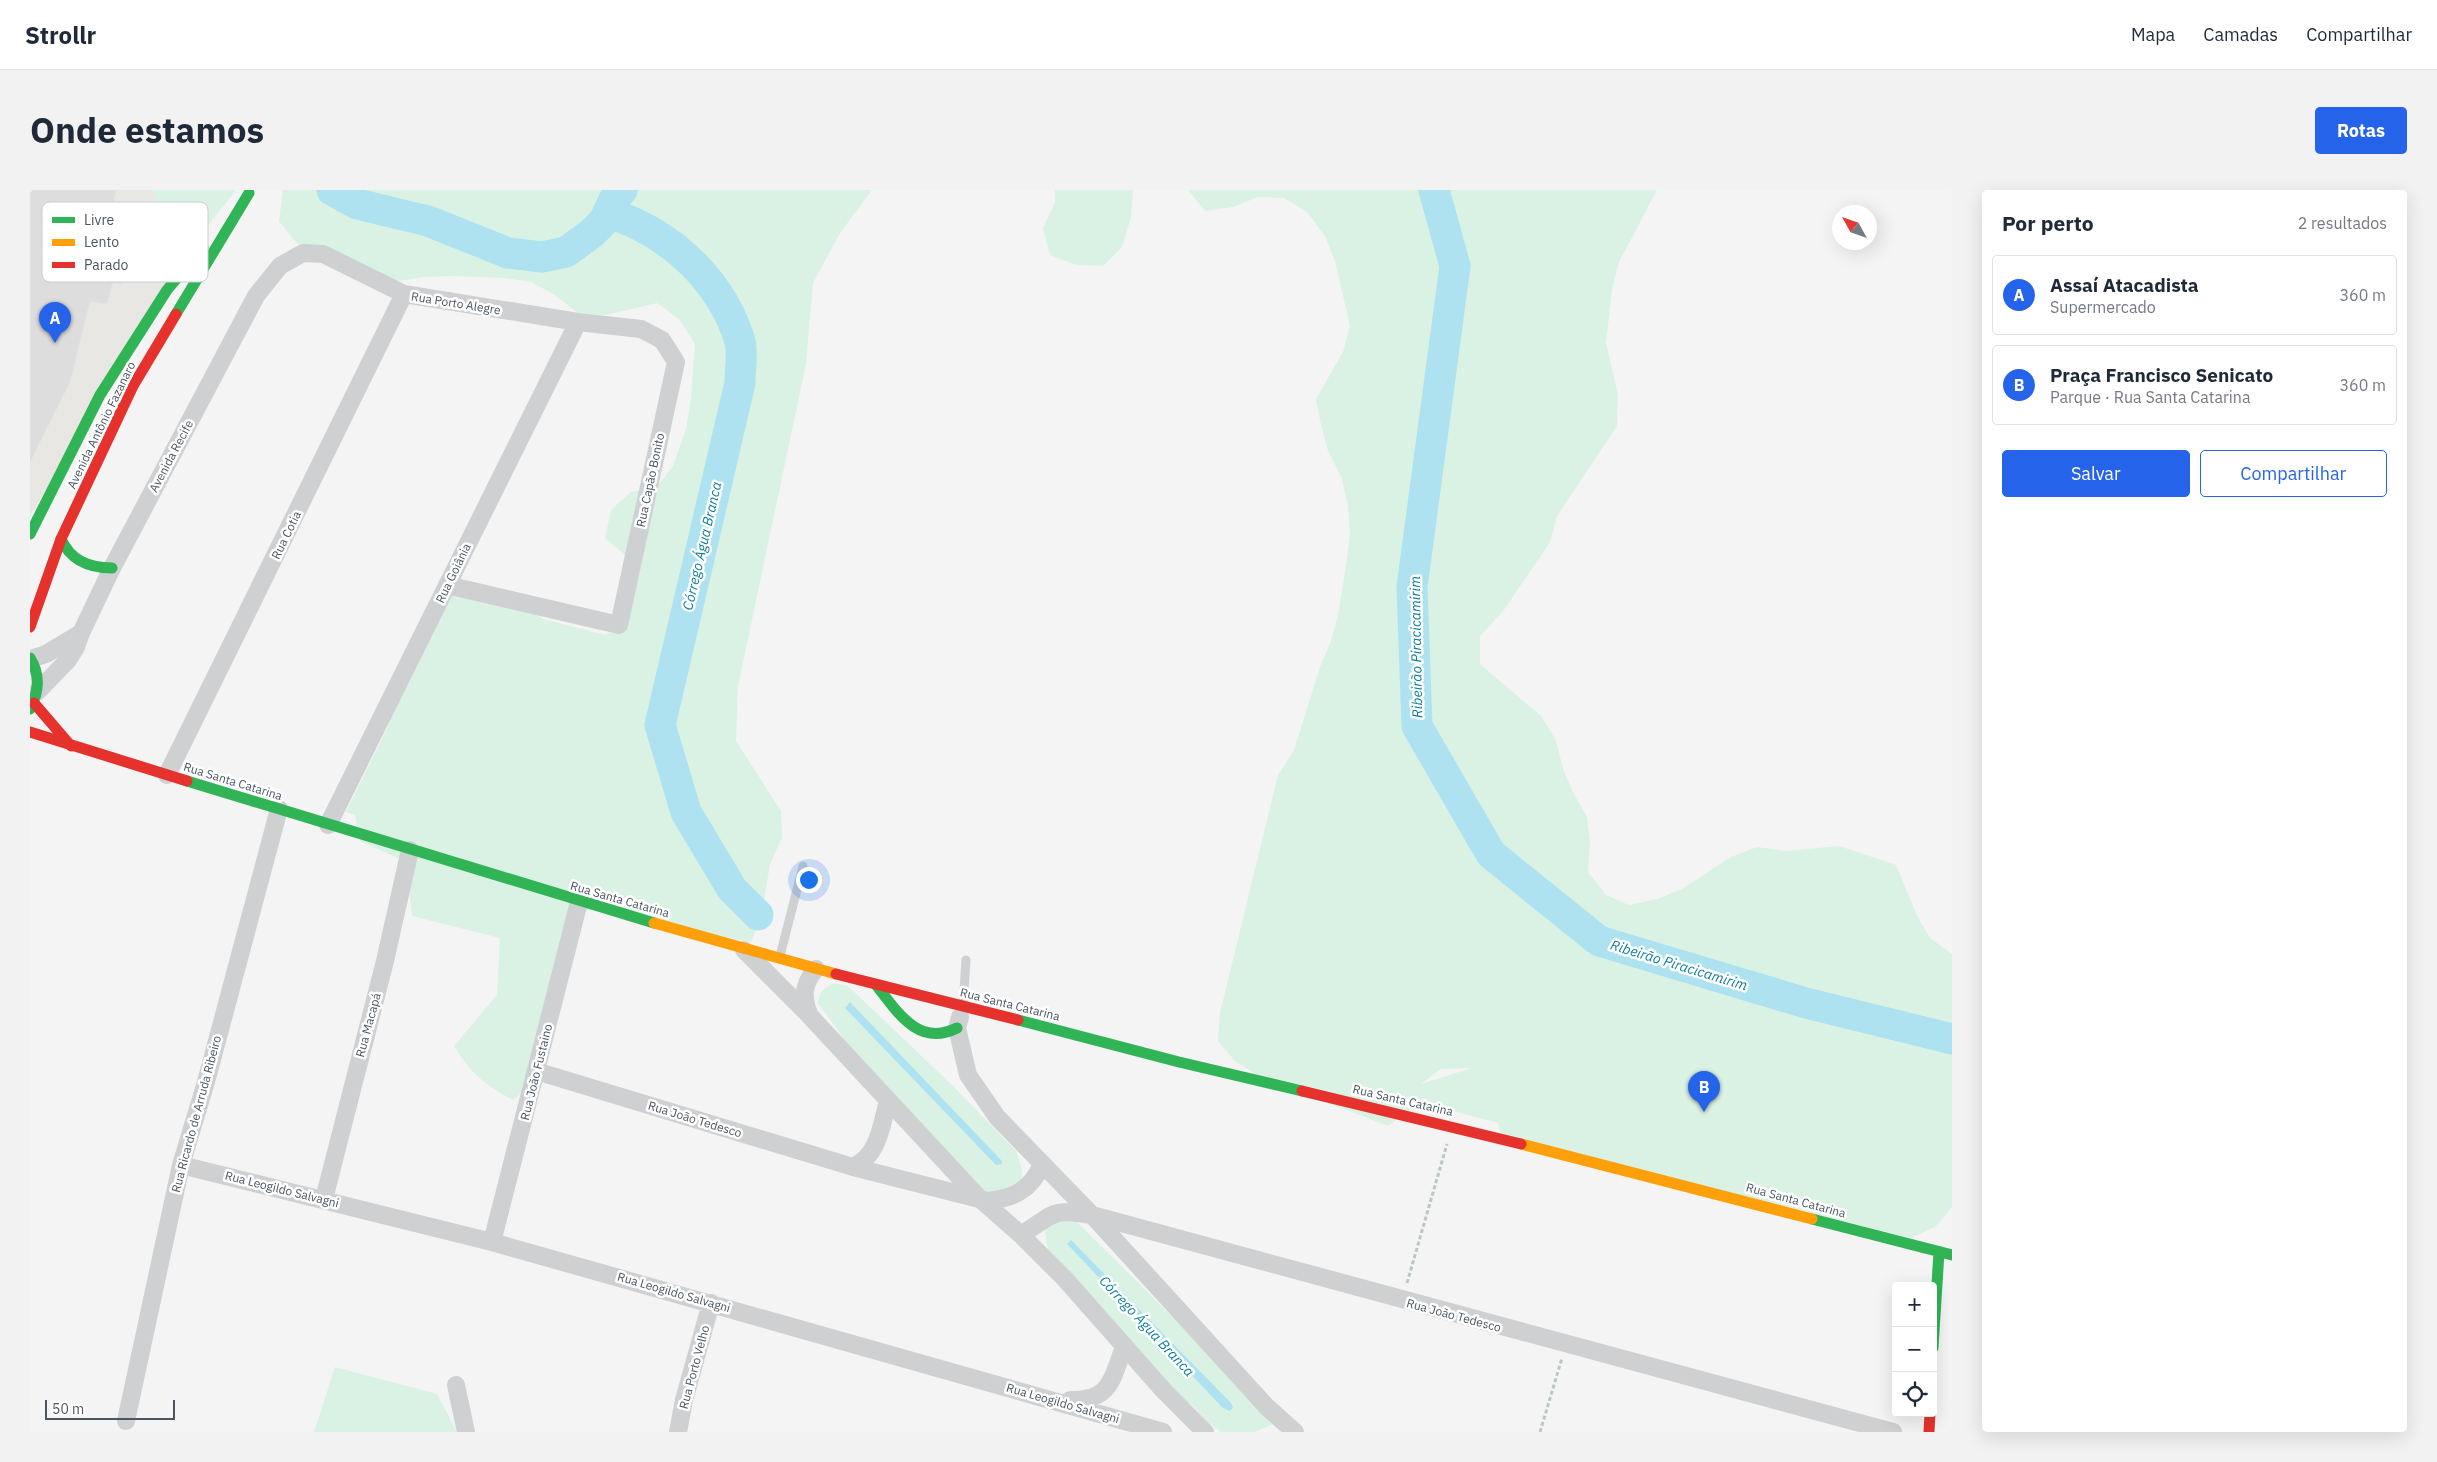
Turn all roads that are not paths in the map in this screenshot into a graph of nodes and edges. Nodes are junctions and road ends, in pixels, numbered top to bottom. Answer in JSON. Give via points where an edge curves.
{"nodes":[{"id":1,"x":250,"y":192,"type":"edge"},
{"id":2,"x":208,"y":241,"type":"edge"},
{"id":3,"x":208,"y":262,"type":"edge"},
{"id":4,"x":173,"y":282,"type":"edge"},
{"id":5,"x":196,"y":282,"type":"edge"},
{"id":6,"x":266,"y":283,"type":"joint"},
{"id":7,"x":404,"y":294,"type":"junction"},
{"id":8,"x":578,"y":322,"type":"junction"},
{"id":9,"x":662,"y":340,"type":"joint"},
{"id":10,"x":30,"y":534,"type":"edge"},
{"id":11,"x":61,"y":539,"type":"junction"},
{"id":12,"x":112,"y":568,"type":"junction"},
{"id":13,"x":447,"y":585,"type":"junction"},
{"id":14,"x":30,"y":627,"type":"edge"},
{"id":15,"x":81,"y":632,"type":"junction"},
{"id":16,"x":31,"y":658,"type":"edge"},
{"id":17,"x":34,"y":701,"type":"edge"},
{"id":18,"x":30,"y":732,"type":"edge"},
{"id":19,"x":71,"y":746,"type":"junction"},
{"id":20,"x":167,"y":775,"type":"junction"},
{"id":21,"x":278,"y":810,"type":"junction"},
{"id":22,"x":328,"y":825,"type":"junction"},
{"id":23,"x":410,"y":850,"type":"junction"},
{"id":24,"x":803,"y":866,"type":"dead end"},
{"id":25,"x":580,"y":902,"type":"junction"},
{"id":26,"x":744,"y":949,"type":"junction"},
{"id":27,"x":779,"y":959,"type":"junction"},
{"id":28,"x":966,"y":960,"type":"dead end"},
{"id":29,"x":816,"y":969,"type":"junction"},
{"id":30,"x":877,"y":986,"type":"junction"},
{"id":31,"x":963,"y":1006,"type":"junction"},
{"id":32,"x":809,"y":1015,"type":"junction"},
{"id":33,"x":958,"y":1028,"type":"junction"},
{"id":34,"x":536,"y":1071,"type":"junction"},
{"id":35,"x":888,"y":1101,"type":"junction"},
{"id":36,"x":181,"y":1165,"type":"junction"},
{"id":37,"x":1042,"y":1165,"type":"junction"},
{"id":38,"x":853,"y":1167,"type":"junction"},
{"id":39,"x":979,"y":1198,"type":"junction"},
{"id":40,"x":324,"y":1199,"type":"junction"},
{"id":41,"x":1092,"y":1215,"type":"junction"},
{"id":42,"x":1021,"y":1235,"type":"junction"},
{"id":43,"x":492,"y":1242,"type":"junction"},
{"id":44,"x":1952,"y":1249,"type":"edge"},
{"id":45,"x":1938,"y":1252,"type":"junction"},
{"id":46,"x":1952,"y":1255,"type":"edge"},
{"id":47,"x":711,"y":1303,"type":"junction"},
{"id":48,"x":1934,"y":1327,"type":"edge"},
{"id":49,"x":1124,"y":1347,"type":"junction"},
{"id":50,"x":456,"y":1385,"type":"dead end"},
{"id":51,"x":1057,"y":1401,"type":"junction"},
{"id":52,"x":1930,"y":1417,"type":"edge"},
{"id":53,"x":126,"y":1428,"type":"edge"},
{"id":54,"x":466,"y":1432,"type":"edge"},
{"id":55,"x":678,"y":1432,"type":"edge"},
{"id":56,"x":1163,"y":1432,"type":"edge"},
{"id":57,"x":1205,"y":1432,"type":"edge"},
{"id":58,"x":1290,"y":1432,"type":"edge"},
{"id":59,"x":1893,"y":1432,"type":"edge"},
{"id":60,"x":1929,"y":1432,"type":"edge"}],
"edges":[{"from":1,"to":2,"type":"street","name":"Avenida Antônio Fazanaro"},
{"from":1,"to":3,"type":"street","name":"Avenida Antônio Fazanaro"},
{"from":4,"to":10,"type":"street","name":"Avenida Antônio Fazanaro","via":[[100,395]]},
{"from":5,"to":11,"type":"street","name":"Avenida Antônio Fazanaro","via":[[133,386]]},
{"from":6,"to":7,"type":"street","name":"Rua Porto Alegre","via":[[280,266],[303,253],[323,254]]},
{"from":6,"to":12,"type":"street","name":"Avenida Recife","via":[[251,305]]},
{"from":7,"to":8,"type":"street","name":"Rua Porto Alegre"},
{"from":7,"to":20,"type":"street","name":"Rua Cotia"},
{"from":8,"to":9,"type":"street","name":"Rua Porto Alegre","via":[[641,329]]},
{"from":8,"to":13,"type":"street","name":"Rua Goiânia"},
{"from":9,"to":13,"type":"street","name":"Rua Capão Bonito","via":[[676,362],[619,625]]},
{"from":11,"to":12,"type":"street","via":[[78,560],[94,567]]},
{"from":11,"to":14,"type":"street","name":"Avenida Antônio Fazanaro"},
{"from":12,"to":15,"type":"street","name":"Avenida Recife"},
{"from":13,"to":22,"type":"street","name":"Rua Goiânia"},
{"from":15,"to":16,"type":"street","via":[[46,654]]},
{"from":15,"to":17,"type":"street","name":"Avenida Recife","via":[[68,660]]},
{"from":16,"to":17,"type":"street","via":[[37,670]]},
{"from":17,"to":19,"type":"street"},
{"from":18,"to":19,"type":"street","name":"Rua Santa Catarina"},
{"from":19,"to":20,"type":"street","name":"Rua Santa Catarina"},
{"from":20,"to":21,"type":"street","name":"Rua Santa Catarina"},
{"from":21,"to":22,"type":"street","name":"Rua Santa Catarina"},
{"from":21,"to":36,"type":"street","name":"Rua Ricardo de Arruda Ribeiro"},
{"from":22,"to":23,"type":"street","name":"Rua Santa Catarina"},
{"from":23,"to":25,"type":"street","name":"Rua Santa Catarina"},
{"from":23,"to":40,"type":"street","name":"Rua Macapá"},
{"from":24,"to":27,"type":"lane"},
{"from":25,"to":26,"type":"street","name":"Rua Santa Catarina"},
{"from":25,"to":34,"type":"street","name":"Rua João Fustaino"},
{"from":26,"to":27,"type":"street","name":"Rua Santa Catarina"},
{"from":26,"to":32,"type":"street"},
{"from":27,"to":29,"type":"street","name":"Rua Santa Catarina"},
{"from":28,"to":31,"type":"lane"},
{"from":29,"to":30,"type":"street","name":"Rua Santa Catarina"},
{"from":29,"to":32,"type":"street","via":[[809,977],[804,992]]},
{"from":30,"to":31,"type":"street","name":"Rua Santa Catarina"},
{"from":30,"to":33,"type":"street","via":[[902,1018],[913,1026],[936,1035],[948,1035]]},
{"from":31,"to":33,"type":"street"},
{"from":31,"to":45,"type":"street","name":"Rua Santa Catarina","via":[[1179,1062],[1452,1126]]},
{"from":32,"to":35,"type":"street"},
{"from":33,"to":37,"type":"street","via":[[968,1075],[997,1117]]},
{"from":34,"to":38,"type":"street","name":"Rua João Tedesco"},
{"from":34,"to":43,"type":"street","name":"Rua João Fustaino"},
{"from":35,"to":38,"type":"street","via":[[875,1146],[868,1157]]},
{"from":35,"to":39,"type":"street"},
{"from":36,"to":40,"type":"street","name":"Rua Leogildo Salvagni"},
{"from":36,"to":53,"type":"street","name":"Rua Ricardo de Arruda Ribeiro"},
{"from":37,"to":39,"type":"street","name":"Rua João Tedesco","via":[[1036,1179],[1015,1195],[987,1201]]},
{"from":37,"to":41,"type":"street"},
{"from":38,"to":39,"type":"street","name":"Rua João Tedesco"},
{"from":39,"to":42,"type":"street"},
{"from":40,"to":43,"type":"street","name":"Rua Leogildo Salvagni"},
{"from":41,"to":42,"type":"street","name":"Rua João Tedesco","via":[[1055,1212]]},
{"from":41,"to":58,"type":"street"},
{"from":41,"to":59,"type":"street","name":"Rua João Tedesco"},
{"from":42,"to":49,"type":"street","via":[[1065,1279]]},
{"from":43,"to":47,"type":"street","name":"Rua Leogildo Salvagni"},
{"from":44,"to":45,"type":"street"},
{"from":45,"to":46,"type":"street","name":"Rua Santa Catarina"},
{"from":45,"to":48,"type":"street"},
{"from":47,"to":51,"type":"street","name":"Rua Leogildo Salvagni"},
{"from":47,"to":55,"type":"street","name":"Rua Porto Velho"},
{"from":49,"to":51,"type":"street","via":[[1109,1386],[1098,1397]]},
{"from":49,"to":57,"type":"street"},
{"from":50,"to":54,"type":"street"},
{"from":51,"to":56,"type":"street","name":"Rua Leogildo Salvagni"},
{"from":52,"to":60,"type":"street"}]}
